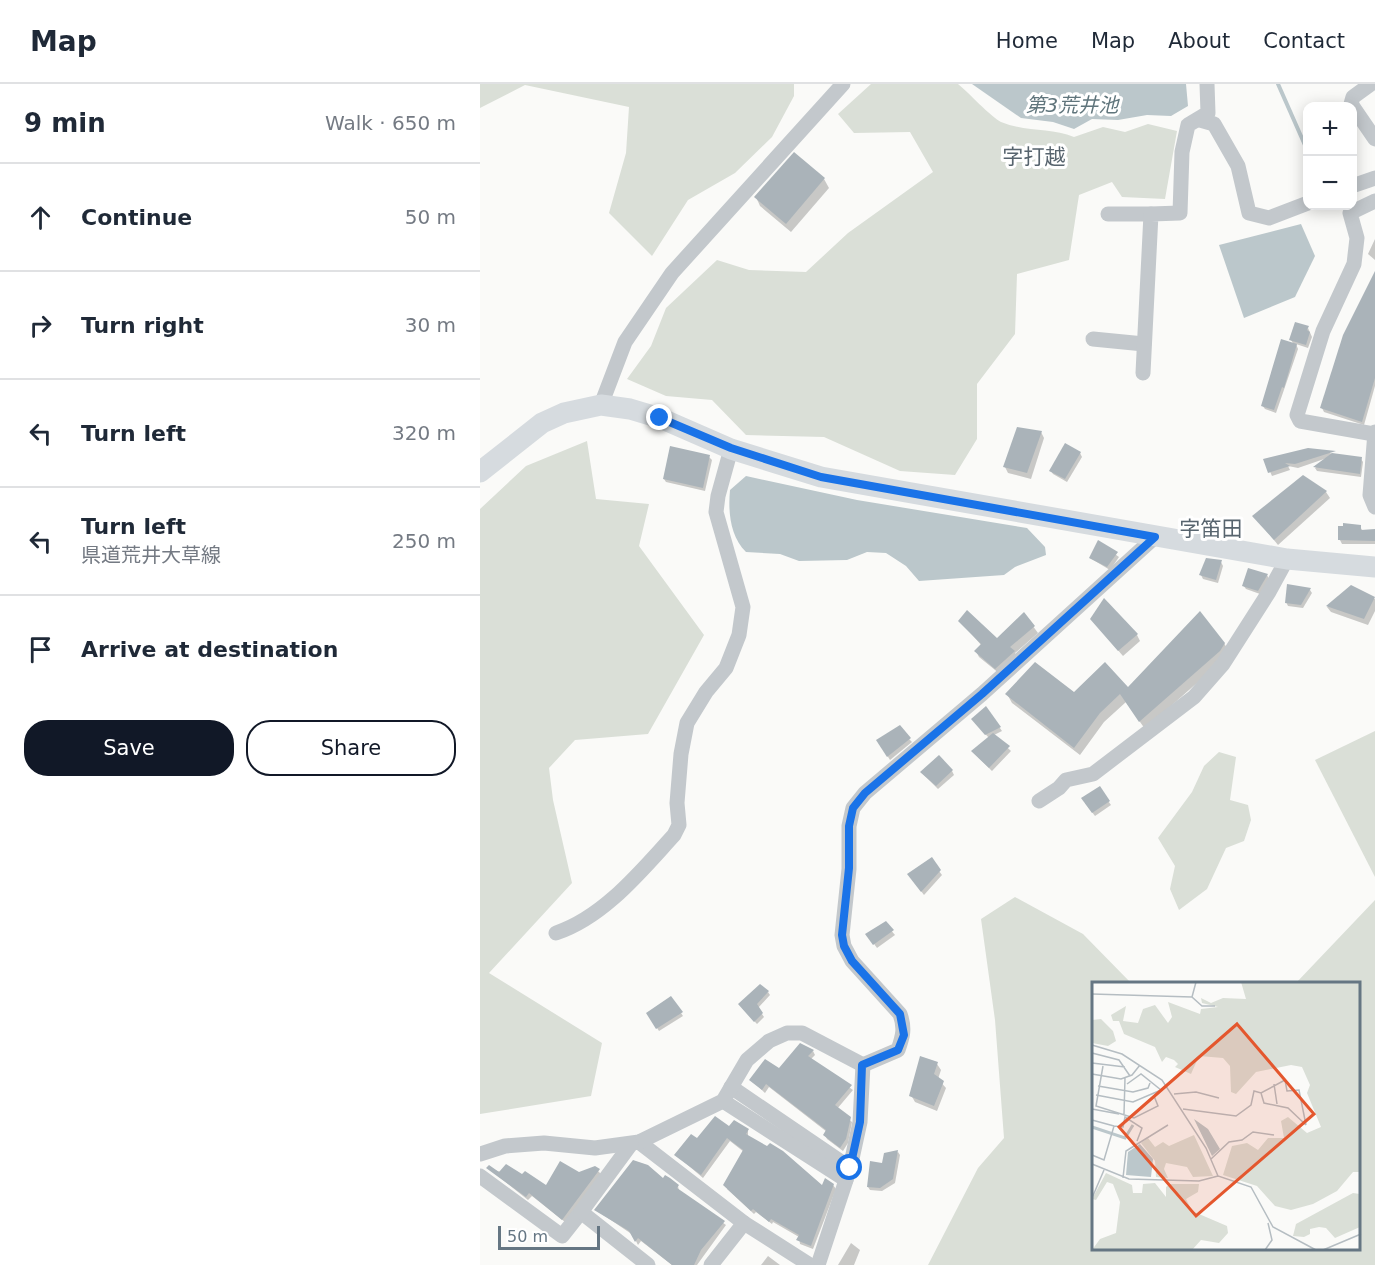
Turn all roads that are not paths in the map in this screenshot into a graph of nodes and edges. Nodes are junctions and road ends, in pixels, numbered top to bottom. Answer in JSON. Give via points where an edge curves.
{"nodes":[{"id":1,"x":843,"y":84,"type":"edge"},
{"id":2,"x":1207,"y":84,"type":"edge"},
{"id":3,"x":1371,"y":84,"type":"edge"},
{"id":4,"x":1200,"y":120,"type":"junction"},
{"id":5,"x":1375,"y":138,"type":"edge"},
{"id":6,"x":1375,"y":178,"type":"edge"},
{"id":7,"x":1357,"y":185,"type":"edge"},
{"id":8,"x":1375,"y":201,"type":"edge"},
{"id":9,"x":1303,"y":205,"type":"edge"},
{"id":10,"x":1108,"y":214,"type":"dead end"},
{"id":11,"x":1151,"y":214,"type":"junction"},
{"id":12,"x":1093,"y":339,"type":"dead end"},
{"id":13,"x":1144,"y":344,"type":"junction"},
{"id":14,"x":1143,"y":374,"type":"dead end"},
{"id":15,"x":601,"y":405,"type":"junction"},
{"id":16,"x":1375,"y":433,"type":"edge"},
{"id":17,"x":731,"y":448,"type":"junction"},
{"id":18,"x":480,"y":472,"type":"edge"},
{"id":19,"x":1375,"y":507,"type":"edge"},
{"id":20,"x":1155,"y":537,"type":"junction"},
{"id":21,"x":1287,"y":559,"type":"junction"},
{"id":22,"x":1375,"y":567,"type":"edge"},
{"id":23,"x":1039,"y":801,"type":"dead end"},
{"id":24,"x":556,"y":933,"type":"dead end"},
{"id":25,"x":862,"y":1065,"type":"junction"},
{"id":26,"x":731,"y":1087,"type":"junction"},
{"id":27,"x":723,"y":1101,"type":"junction"},
{"id":28,"x":635,"y":1143,"type":"junction"},
{"id":29,"x":480,"y":1154,"type":"edge"},
{"id":30,"x":848,"y":1174,"type":"junction"},
{"id":31,"x":480,"y":1176,"type":"edge"},
{"id":32,"x":581,"y":1212,"type":"junction"},
{"id":33,"x":744,"y":1223,"type":"junction"},
{"id":34,"x":648,"y":1265,"type":"edge"},
{"id":35,"x":711,"y":1265,"type":"edge"},
{"id":36,"x":810,"y":1265,"type":"edge"},
{"id":37,"x":818,"y":1265,"type":"edge"}],
"edges":[{"from":1,"to":15,"type":"street","via":[[672,273],[624,342]]},
{"from":2,"to":4,"type":"street","via":[[1208,113]]},
{"from":3,"to":5,"type":"street","via":[[1353,97],[1351,104]]},
{"from":4,"to":9,"type":"street","via":[[1214,124],[1238,166],[1249,213],[1269,218]]},
{"from":4,"to":11,"type":"street","via":[[1188,125],[1182,152],[1180,213]]},
{"from":6,"to":7,"type":"street"},
{"from":8,"to":16,"type":"street","via":[[1350,213],[1357,238],[1354,264],[1323,331],[1297,415],[1300,421]]},
{"from":10,"to":11,"type":"street"},
{"from":11,"to":13,"type":"street"},
{"from":12,"to":13,"type":"street"},
{"from":13,"to":14,"type":"street"},
{"from":15,"to":17,"type":"main road","via":[[650,415]]},
{"from":15,"to":18,"type":"main road","via":[[564,412],[542,423]]},
{"from":16,"to":19,"type":"street","via":[[1370,495]]},
{"from":17,"to":20,"type":"main road","via":[[821,477]]},
{"from":17,"to":24,"type":"street","via":[[716,512],[743,607],[739,635],[726,668],[687,723],[677,803],[679,825],[624,887],[592,914]]},
{"from":20,"to":21,"type":"main road"},
{"from":20,"to":25,"type":"street","via":[[982,694],[865,793],[853,808],[844,946],[904,1024],[898,1050]]},
{"from":21,"to":22,"type":"main road"},
{"from":21,"to":23,"type":"street","via":[[1223,664],[1194,698],[1094,774],[1066,780]]},
{"from":25,"to":26,"type":"street","via":[[802,1033],[787,1033],[769,1041],[747,1060]]},
{"from":25,"to":30,"type":"street","via":[[860,1122]]},
{"from":26,"to":27,"type":"street"},
{"from":26,"to":30,"type":"street"},
{"from":27,"to":28,"type":"street"},
{"from":27,"to":30,"type":"street"},
{"from":28,"to":29,"type":"street","via":[[595,1148],[544,1143],[505,1146]]},
{"from":28,"to":32,"type":"street"},
{"from":28,"to":33,"type":"street"},
{"from":30,"to":37,"type":"street"},
{"from":31,"to":32,"type":"street","via":[[562,1236]]},
{"from":32,"to":34,"type":"street"},
{"from":33,"to":35,"type":"street"},
{"from":33,"to":36,"type":"street"}]}
